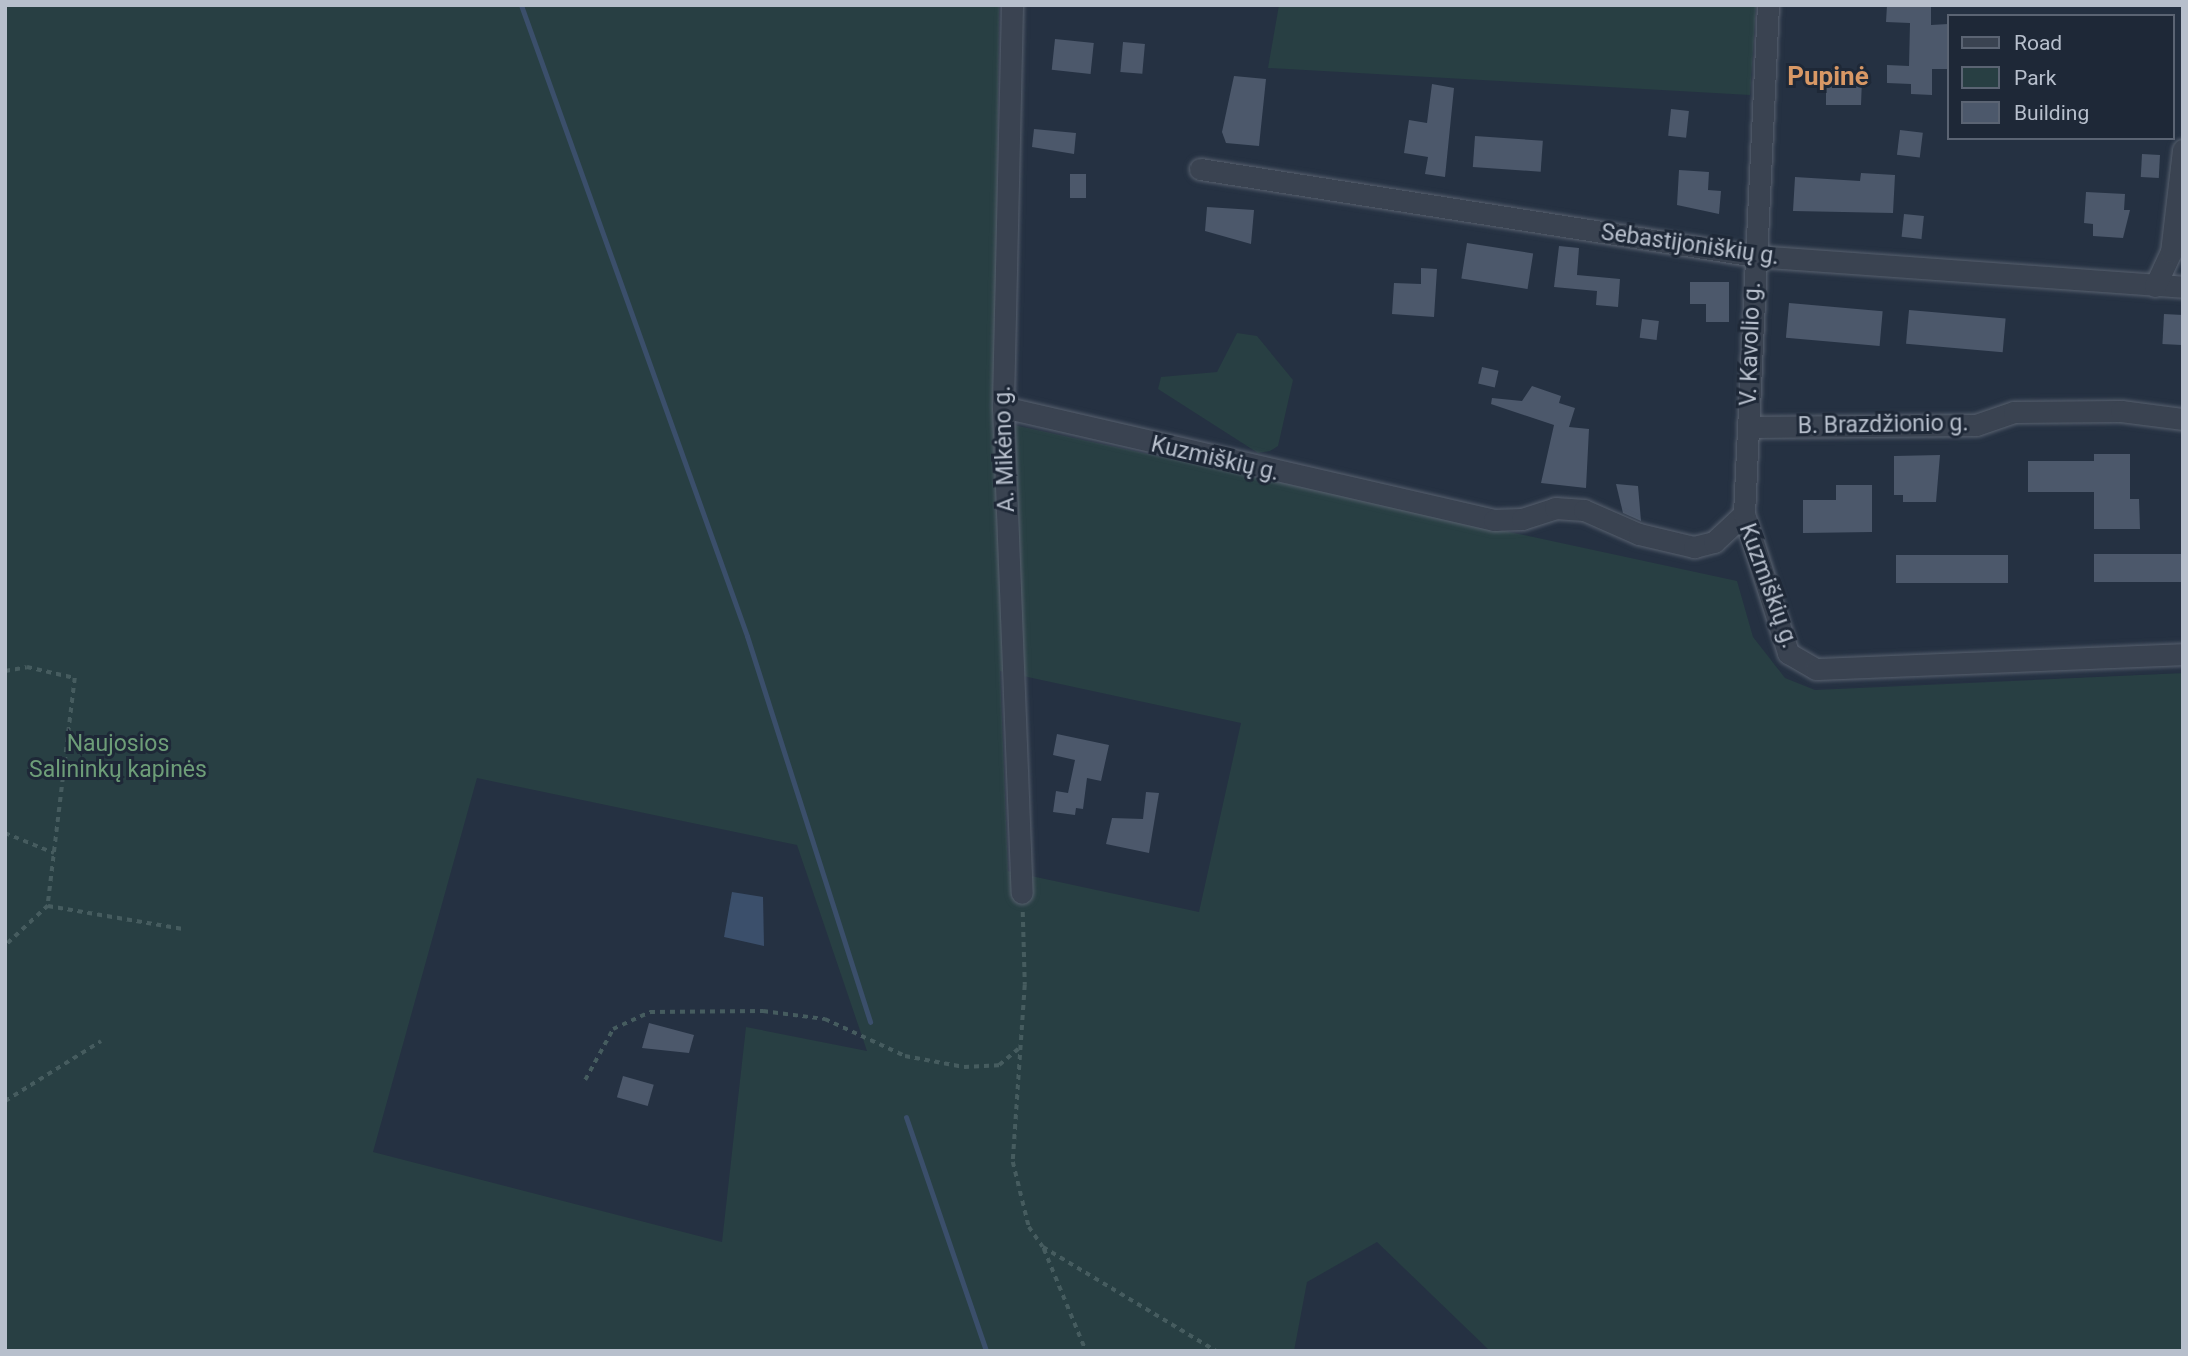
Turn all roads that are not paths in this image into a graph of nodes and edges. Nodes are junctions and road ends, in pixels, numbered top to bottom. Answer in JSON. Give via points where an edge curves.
{"nodes":[{"id":1,"x":1012,"y":5,"type":"edge"},
{"id":2,"x":1768,"y":5,"type":"edge"},
{"id":3,"x":2183,"y":150,"type":"edge"},
{"id":4,"x":1200,"y":169,"type":"dead end"},
{"id":5,"x":1755,"y":256,"type":"junction"},
{"id":6,"x":2155,"y":286,"type":"junction"},
{"id":7,"x":2183,"y":287,"type":"edge"},
{"id":8,"x":1003,"y":407,"type":"junction"},
{"id":9,"x":2183,"y":419,"type":"edge"},
{"id":10,"x":1748,"y":427,"type":"junction"},
{"id":11,"x":1744,"y":514,"type":"junction"},
{"id":12,"x":2183,"y":654,"type":"edge"},
{"id":13,"x":1022,"y":892,"type":"road end"}],
"edges":[{"from":1,"to":8,"type":"street","name":"A. Mikėno g."},
{"from":2,"to":5,"type":"street","name":"V. Kavolio g."},
{"from":3,"to":6,"type":"street","via":[[2171,252]]},
{"from":4,"to":5,"type":"street","name":"Sebastijoniškių g."},
{"from":5,"to":6,"type":"street","name":"Sebastijoniškių g."},
{"from":5,"to":10,"type":"street","name":"V. Kavolio g."},
{"from":6,"to":7,"type":"street","name":"Sebastijoniškių g."},
{"from":8,"to":11,"type":"street","name":"Kuzmiškių g.","via":[[1494,520],[1522,520],[1555,508],[1584,510],[1639,534],[1694,547],[1714,542]]},
{"from":8,"to":13,"type":"street","name":"A. Mikėno g."},
{"from":9,"to":10,"type":"street","name":"B. Brazdžionio g.","via":[[2120,411],[2014,412],[1976,425]]},
{"from":10,"to":11,"type":"street","name":"V. Kavolio g."},
{"from":11,"to":12,"type":"street","name":"Kuzmiškių g.","via":[[1788,653],[1816,670]]}]}
